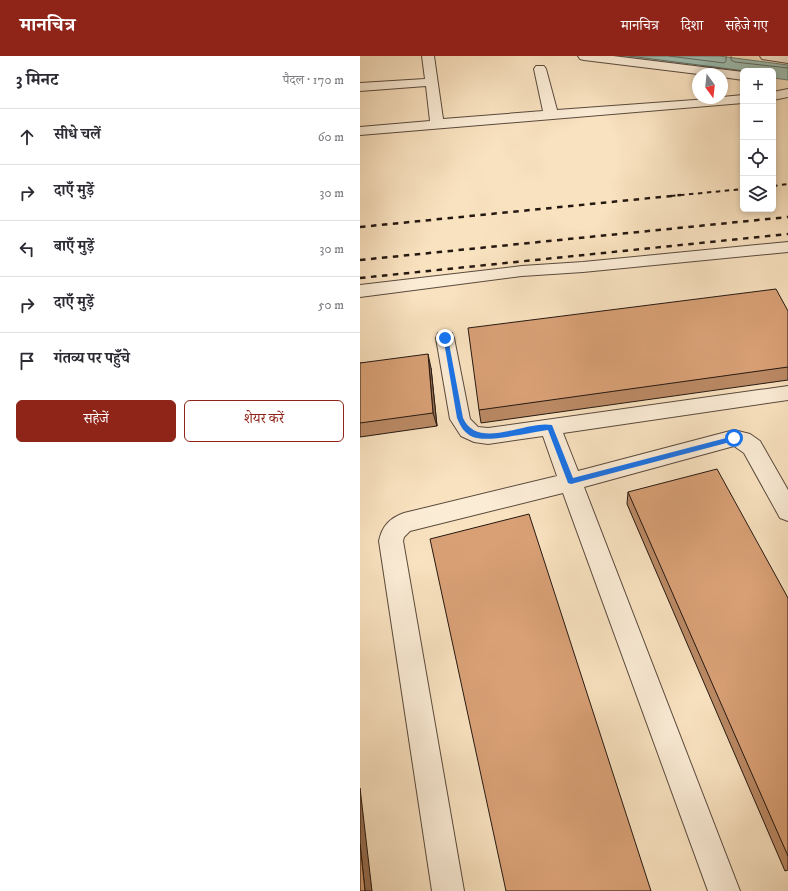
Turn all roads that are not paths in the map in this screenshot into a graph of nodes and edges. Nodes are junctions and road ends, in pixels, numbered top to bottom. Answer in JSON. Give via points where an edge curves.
{"nodes":[{"id":1,"x":428,"y":56,"type":"edge"},
{"id":2,"x":584,"y":56,"type":"edge"},
{"id":3,"x":766,"y":56,"type":"edge"},
{"id":4,"x":788,"y":59,"type":"edge"},
{"id":5,"x":540,"y":69,"type":"dead end"},
{"id":6,"x":740,"y":76,"type":"edge"},
{"id":7,"x":432,"y":82,"type":"junction"},
{"id":8,"x":788,"y":82,"type":"edge"},
{"id":9,"x":788,"y":85,"type":"edge"},
{"id":10,"x":360,"y":87,"type":"edge"},
{"id":11,"x":788,"y":93,"type":"edge"},
{"id":12,"x":776,"y":95,"type":"edge"},
{"id":13,"x":740,"y":99,"type":"edge"},
{"id":14,"x":551,"y":114,"type":"junction"},
{"id":15,"x":438,"y":124,"type":"junction"},
{"id":16,"x":360,"y":131,"type":"edge"},
{"id":17,"x":788,"y":247,"type":"edge"},
{"id":18,"x":360,"y":291,"type":"edge"},
{"id":19,"x":445,"y":338,"type":"dead end"},
{"id":20,"x":788,"y":393,"type":"edge"},
{"id":21,"x":550,"y":427,"type":"junction"},
{"id":22,"x":571,"y":482,"type":"junction"},
{"id":23,"x":788,"y":511,"type":"edge"},
{"id":24,"x":448,"y":891,"type":"edge"},
{"id":25,"x":724,"y":891,"type":"edge"}],
"edges":[{"from":1,"to":7,"type":"street"},
{"from":2,"to":6,"type":"street"},
{"from":3,"to":4,"type":"street"},
{"from":5,"to":14,"type":"street"},
{"from":7,"to":10,"type":"street"},
{"from":7,"to":15,"type":"street"},
{"from":8,"to":9,"type":"street","via":[[784,82]]},
{"from":11,"to":12,"type":"street"},
{"from":13,"to":14,"type":"street"},
{"from":14,"to":15,"type":"street"},
{"from":15,"to":16,"type":"street"},
{"from":17,"to":18,"type":"street","via":[[528,271]]},
{"from":19,"to":21,"type":"street","via":[[464,428],[475,435],[488,436]]},
{"from":20,"to":21,"type":"street"},
{"from":21,"to":22,"type":"street"},
{"from":22,"to":23,"type":"street","via":[[734,438],[743,440],[752,447]]},
{"from":22,"to":24,"type":"street","via":[[404,523],[392,533],[391,541]]},
{"from":22,"to":25,"type":"street"}]}
